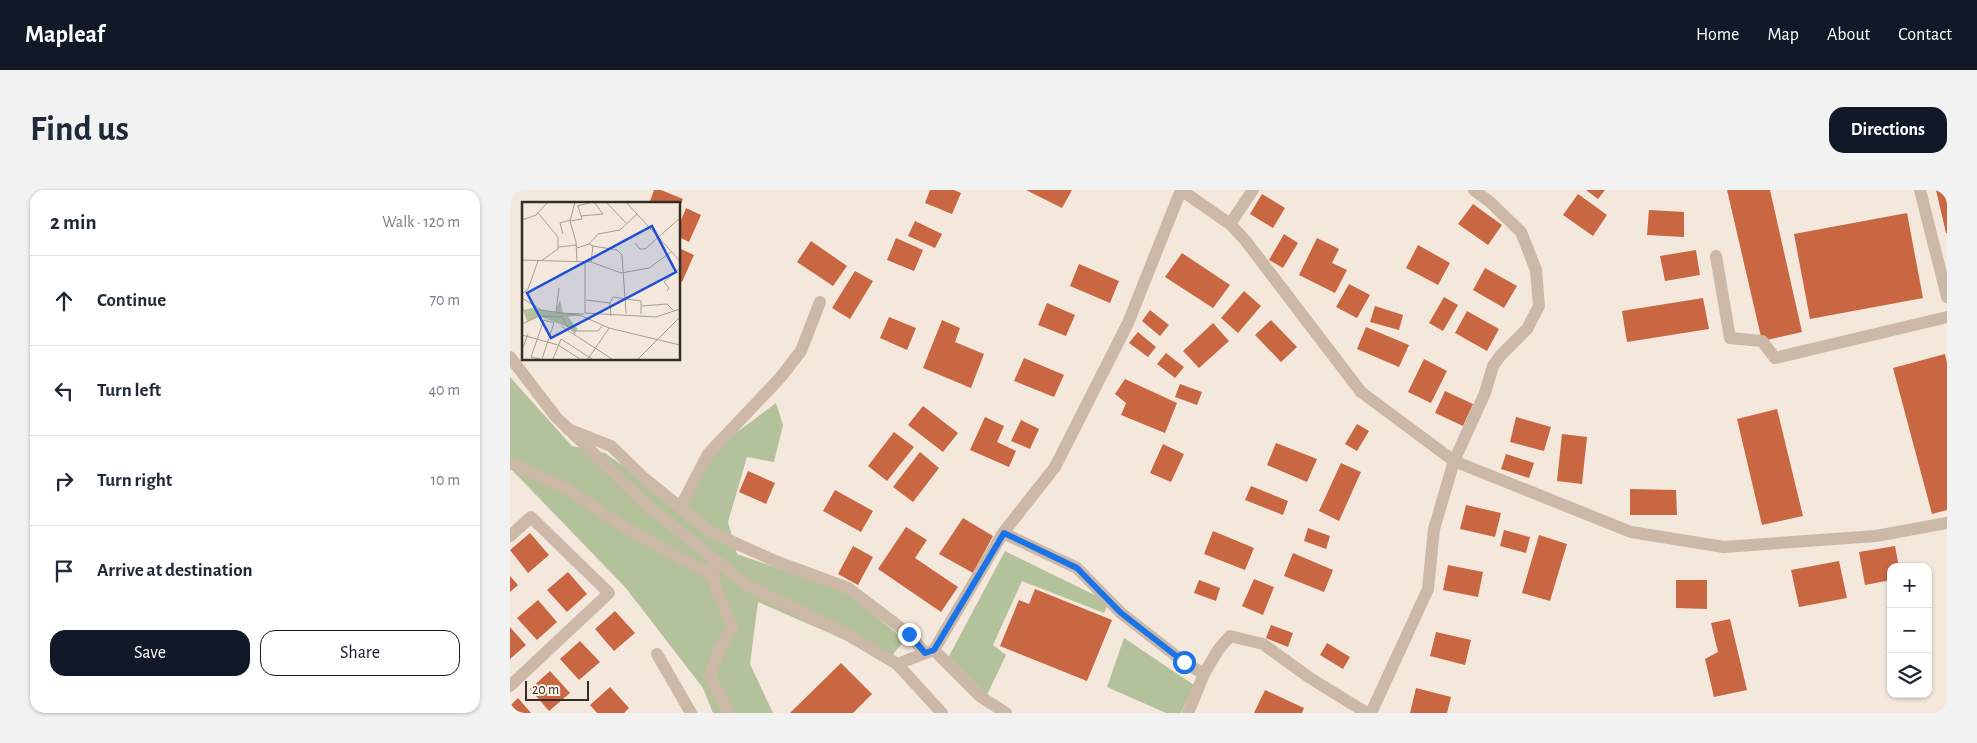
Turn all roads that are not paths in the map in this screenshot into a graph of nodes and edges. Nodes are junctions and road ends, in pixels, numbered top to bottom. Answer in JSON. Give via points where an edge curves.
{"nodes":[{"id":1,"x":1181,"y":190,"type":"edge"},
{"id":2,"x":1253,"y":190,"type":"edge"},
{"id":3,"x":1474,"y":190,"type":"edge"},
{"id":4,"x":1920,"y":190,"type":"edge"},
{"id":5,"x":1230,"y":224,"type":"junction"},
{"id":6,"x":1716,"y":256,"type":"dead end"},
{"id":7,"x":1947,"y":297,"type":"edge"},
{"id":8,"x":820,"y":302,"type":"dead end"},
{"id":9,"x":1947,"y":317,"type":"edge"},
{"id":10,"x":510,"y":357,"type":"edge"},
{"id":11,"x":568,"y":429,"type":"junction"},
{"id":12,"x":1454,"y":461,"type":"junction"},
{"id":13,"x":510,"y":463,"type":"edge"},
{"id":14,"x":681,"y":506,"type":"junction"},
{"id":15,"x":1947,"y":523,"type":"edge"},
{"id":16,"x":1004,"y":533,"type":"junction"},
{"id":17,"x":510,"y":536,"type":"edge"},
{"id":18,"x":712,"y":557,"type":"junction"},
{"id":19,"x":714,"y":576,"type":"junction"},
{"id":20,"x":930,"y":651,"type":"junction"},
{"id":21,"x":658,"y":654,"type":"dead end"},
{"id":22,"x":897,"y":664,"type":"junction"},
{"id":23,"x":1204,"y":674,"type":"junction"},
{"id":24,"x":510,"y":686,"type":"edge"},
{"id":25,"x":691,"y":713,"type":"edge"},
{"id":26,"x":729,"y":713,"type":"edge"},
{"id":27,"x":942,"y":713,"type":"edge"},
{"id":28,"x":1006,"y":713,"type":"edge"},
{"id":29,"x":1188,"y":713,"type":"edge"},
{"id":30,"x":1367,"y":713,"type":"edge"},
{"id":31,"x":1371,"y":713,"type":"edge"}],
"edges":[{"from":1,"to":5,"type":"street"},
{"from":1,"to":16,"type":"street","via":[[1128,323],[1055,467]]},
{"from":2,"to":5,"type":"street"},
{"from":3,"to":12,"type":"street","via":[[1522,232],[1536,270],[1539,306],[1526,329],[1494,366],[1486,393]]},
{"from":4,"to":7,"type":"street"},
{"from":5,"to":12,"type":"street","via":[[1361,392]]},
{"from":6,"to":9,"type":"street","via":[[1730,338],[1762,341],[1775,358]]},
{"from":8,"to":14,"type":"street","via":[[801,351],[780,378],[708,454]]},
{"from":10,"to":11,"type":"street"},
{"from":11,"to":14,"type":"street","via":[[611,446],[644,478]]},
{"from":11,"to":18,"type":"street","via":[[648,506]]},
{"from":12,"to":15,"type":"street","via":[[1631,532],[1724,547],[1876,536]]},
{"from":12,"to":31,"type":"street","via":[[1434,529],[1428,589]]},
{"from":13,"to":19,"type":"street","via":[[568,489],[631,531]]},
{"from":14,"to":20,"type":"street","via":[[711,532],[775,561],[848,588]]},
{"from":16,"to":20,"type":"street"},
{"from":16,"to":23,"type":"street","via":[[1077,568],[1121,613]]},
{"from":17,"to":24,"type":"street","via":[[531,517],[609,593]]},
{"from":18,"to":19,"type":"street"},
{"from":18,"to":22,"type":"street","via":[[748,586],[850,636]]},
{"from":19,"to":26,"type":"street","via":[[732,627],[718,652],[710,677]]},
{"from":20,"to":22,"type":"street"},
{"from":20,"to":28,"type":"street","via":[[981,697]]},
{"from":21,"to":25,"type":"street"},
{"from":22,"to":27,"type":"street"},
{"from":23,"to":29,"type":"street"},
{"from":23,"to":30,"type":"street","via":[[1230,636],[1263,644]]}]}
